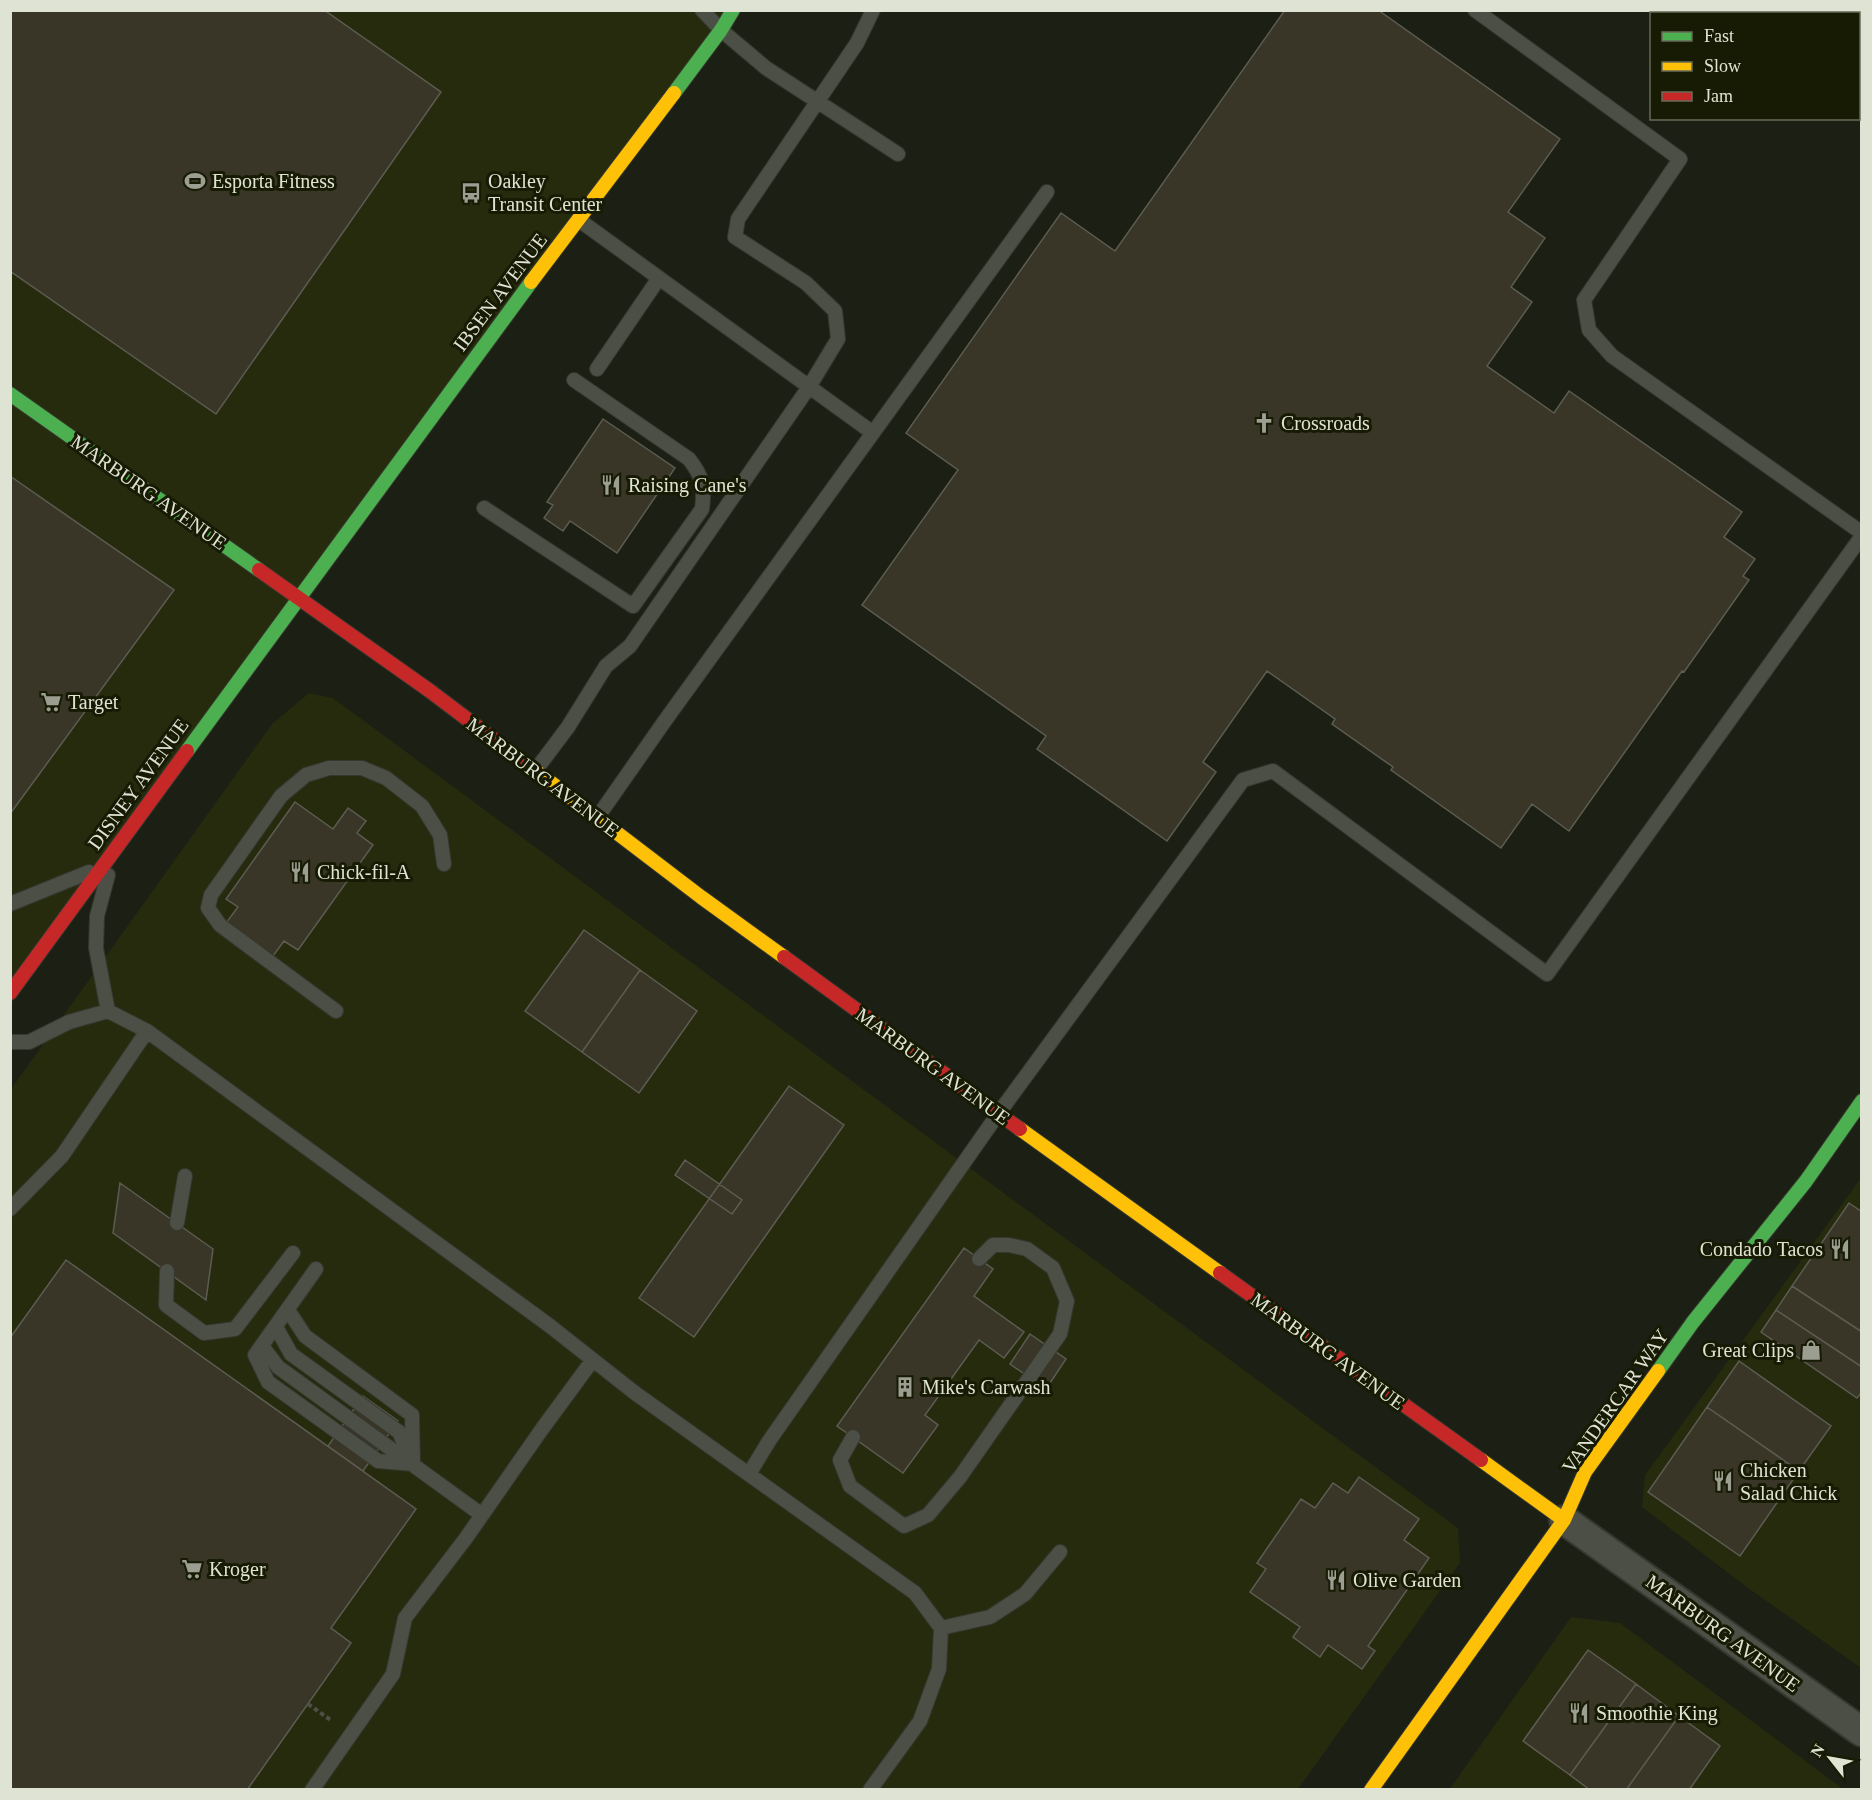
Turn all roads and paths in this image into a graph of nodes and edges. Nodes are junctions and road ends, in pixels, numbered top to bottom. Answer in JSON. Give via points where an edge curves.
{"nodes":[{"id":1,"x":702,"y":10,"type":"edge"},
{"id":2,"x":733,"y":10,"type":"edge"},
{"id":3,"x":873,"y":10,"type":"edge"},
{"id":4,"x":1475,"y":10,"type":"edge"},
{"id":5,"x":721,"y":30,"type":"junction"},
{"id":6,"x":818,"y":100,"type":"junction"},
{"id":7,"x":898,"y":154,"type":"dead end"},
{"id":8,"x":1047,"y":192,"type":"dead end"},
{"id":9,"x":579,"y":220,"type":"junction"},
{"id":10,"x":659,"y":278,"type":"junction"},
{"id":11,"x":597,"y":369,"type":"dead end"},
{"id":12,"x":574,"y":380,"type":"dead end"},
{"id":13,"x":808,"y":387,"type":"junction"},
{"id":14,"x":10,"y":394,"type":"edge"},
{"id":15,"x":873,"y":433,"type":"junction"},
{"id":16,"x":484,"y":508,"type":"dead end"},
{"id":17,"x":1862,"y":534,"type":"edge"},
{"id":18,"x":299,"y":598,"type":"junction"},
{"id":19,"x":535,"y":771,"type":"junction"},
{"id":20,"x":597,"y":818,"type":"junction"},
{"id":21,"x":115,"y":849,"type":"junction"},
{"id":22,"x":444,"y":864,"type":"dead end"},
{"id":23,"x":102,"y":866,"type":"junction"},
{"id":24,"x":10,"y":904,"type":"edge"},
{"id":25,"x":10,"y":993,"type":"edge"},
{"id":26,"x":108,"y":1011,"type":"junction"},
{"id":27,"x":336,"y":1011,"type":"dead end"},
{"id":28,"x":147,"y":1031,"type":"junction"},
{"id":29,"x":10,"y":1042,"type":"edge"},
{"id":30,"x":1862,"y":1101,"type":"edge"},
{"id":31,"x":998,"y":1114,"type":"junction"},
{"id":32,"x":185,"y":1176,"type":"dead end"},
{"id":33,"x":10,"y":1209,"type":"edge"},
{"id":34,"x":177,"y":1223,"type":"dead end"},
{"id":35,"x":293,"y":1253,"type":"dead end"},
{"id":36,"x":979,"y":1259,"type":"dead end"},
{"id":37,"x":316,"y":1269,"type":"dead end"},
{"id":38,"x":167,"y":1271,"type":"dead end"},
{"id":39,"x":288,"y":1310,"type":"junction"},
{"id":40,"x":276,"y":1327,"type":"junction"},
{"id":41,"x":592,"y":1361,"type":"junction"},
{"id":42,"x":853,"y":1437,"type":"dead end"},
{"id":43,"x":413,"y":1464,"type":"junction"},
{"id":44,"x":749,"y":1474,"type":"junction"},
{"id":45,"x":482,"y":1515,"type":"junction"},
{"id":46,"x":1564,"y":1520,"type":"junction"},
{"id":47,"x":1060,"y":1552,"type":"dead end"},
{"id":48,"x":941,"y":1628,"type":"junction"},
{"id":49,"x":308,"y":1704,"type":"dead end"},
{"id":50,"x":332,"y":1722,"type":"dead end"},
{"id":51,"x":1862,"y":1732,"type":"edge"},
{"id":52,"x":312,"y":1790,"type":"edge"},
{"id":53,"x":870,"y":1790,"type":"edge"},
{"id":54,"x":1371,"y":1790,"type":"edge"}],
"edges":[{"from":1,"to":5,"type":"lane"},
{"from":2,"to":5,"type":"street","name":"IBSEN AVENUE"},
{"from":3,"to":6,"type":"lane","via":[[857,42]]},
{"from":4,"to":17,"type":"lane","via":[[1680,159],[1584,300],[1589,330],[1612,356]]},
{"from":5,"to":6,"type":"lane","via":[[766,68]]},
{"from":5,"to":9,"type":"street","name":"IBSEN AVENUE"},
{"from":6,"to":7,"type":"lane"},
{"from":6,"to":13,"type":"lane","via":[[738,219],[735,237],[806,283],[835,311],[838,339]]},
{"from":8,"to":15,"type":"lane"},
{"from":9,"to":10,"type":"lane"},
{"from":9,"to":18,"type":"street","name":"IBSEN AVENUE"},
{"from":10,"to":11,"type":"lane"},
{"from":10,"to":13,"type":"lane"},
{"from":12,"to":16,"type":"lane","via":[[689,459],[699,472],[704,491],[702,509],[633,606]]},
{"from":13,"to":15,"type":"lane"},
{"from":13,"to":19,"type":"lane","via":[[630,646],[606,666]]},
{"from":14,"to":18,"type":"street","name":"MARBURG AVENUE"},
{"from":15,"to":20,"type":"lane"},
{"from":17,"to":31,"type":"lane","via":[[1548,974],[1273,771],[1243,780]]},
{"from":18,"to":19,"type":"street","name":"MARBURG AVENUE"},
{"from":18,"to":21,"type":"street","name":"DISNEY AVENUE"},
{"from":19,"to":20,"type":"street","name":"MARBURG AVENUE"},
{"from":20,"to":31,"type":"street","name":"MARBURG AVENUE"},
{"from":21,"to":23,"type":"street","name":"DISNEY AVENUE"},
{"from":21,"to":26,"type":"lane","via":[[97,916],[96,948]]},
{"from":22,"to":27,"type":"lane","via":[[440,835],[422,806],[386,778],[362,768],[328,768],[306,775],[281,796],[211,896],[208,908],[220,925]]},
{"from":23,"to":24,"type":"lane"},
{"from":23,"to":25,"type":"street","name":"DISNEY AVENUE"},
{"from":26,"to":28,"type":"lane"},
{"from":26,"to":29,"type":"lane","via":[[69,1022],[29,1042]]},
{"from":28,"to":33,"type":"lane","via":[[62,1156]]},
{"from":28,"to":41,"type":"lane","via":[[550,1326]]},
{"from":30,"to":46,"type":"street","name":"VANDERCAR WAY","via":[[1806,1181],[1693,1322],[1585,1472]]},
{"from":31,"to":44,"type":"lane"},
{"from":31,"to":46,"type":"street","name":"MARBURG AVENUE"},
{"from":32,"to":34,"type":"lane"},
{"from":35,"to":38,"type":"lane","via":[[235,1329],[204,1333],[166,1305]]},
{"from":36,"to":42,"type":"lane","via":[[993,1245],[1027,1249],[1053,1268],[1067,1301],[1060,1334],[960,1477],[928,1515],[904,1526],[850,1486],[840,1460]]},
{"from":37,"to":39,"type":"lane"},
{"from":39,"to":40,"type":"lane"},
{"from":39,"to":43,"type":"lane","via":[[305,1336],[412,1415]]},
{"from":40,"to":43,"type":"lane","via":[[291,1354],[399,1432]]},
{"from":40,"to":43,"type":"lane","via":[[262,1346],[278,1367]]},
{"from":41,"to":44,"type":"lane"},
{"from":41,"to":45,"type":"lane"},
{"from":43,"to":45,"type":"lane"},
{"from":44,"to":48,"type":"lane","via":[[915,1593]]},
{"from":45,"to":52,"type":"lane","via":[[405,1618],[393,1674]]},
{"from":46,"to":51,"type":"street","name":"MARBURG AVENUE"},
{"from":46,"to":54,"type":"street","name":"VANDERCAR WAY"},
{"from":47,"to":48,"type":"lane","via":[[1025,1594],[990,1617]]},
{"from":48,"to":53,"type":"lane","via":[[939,1669],[920,1721]]},
{"from":49,"to":50,"type":"path"}]}
